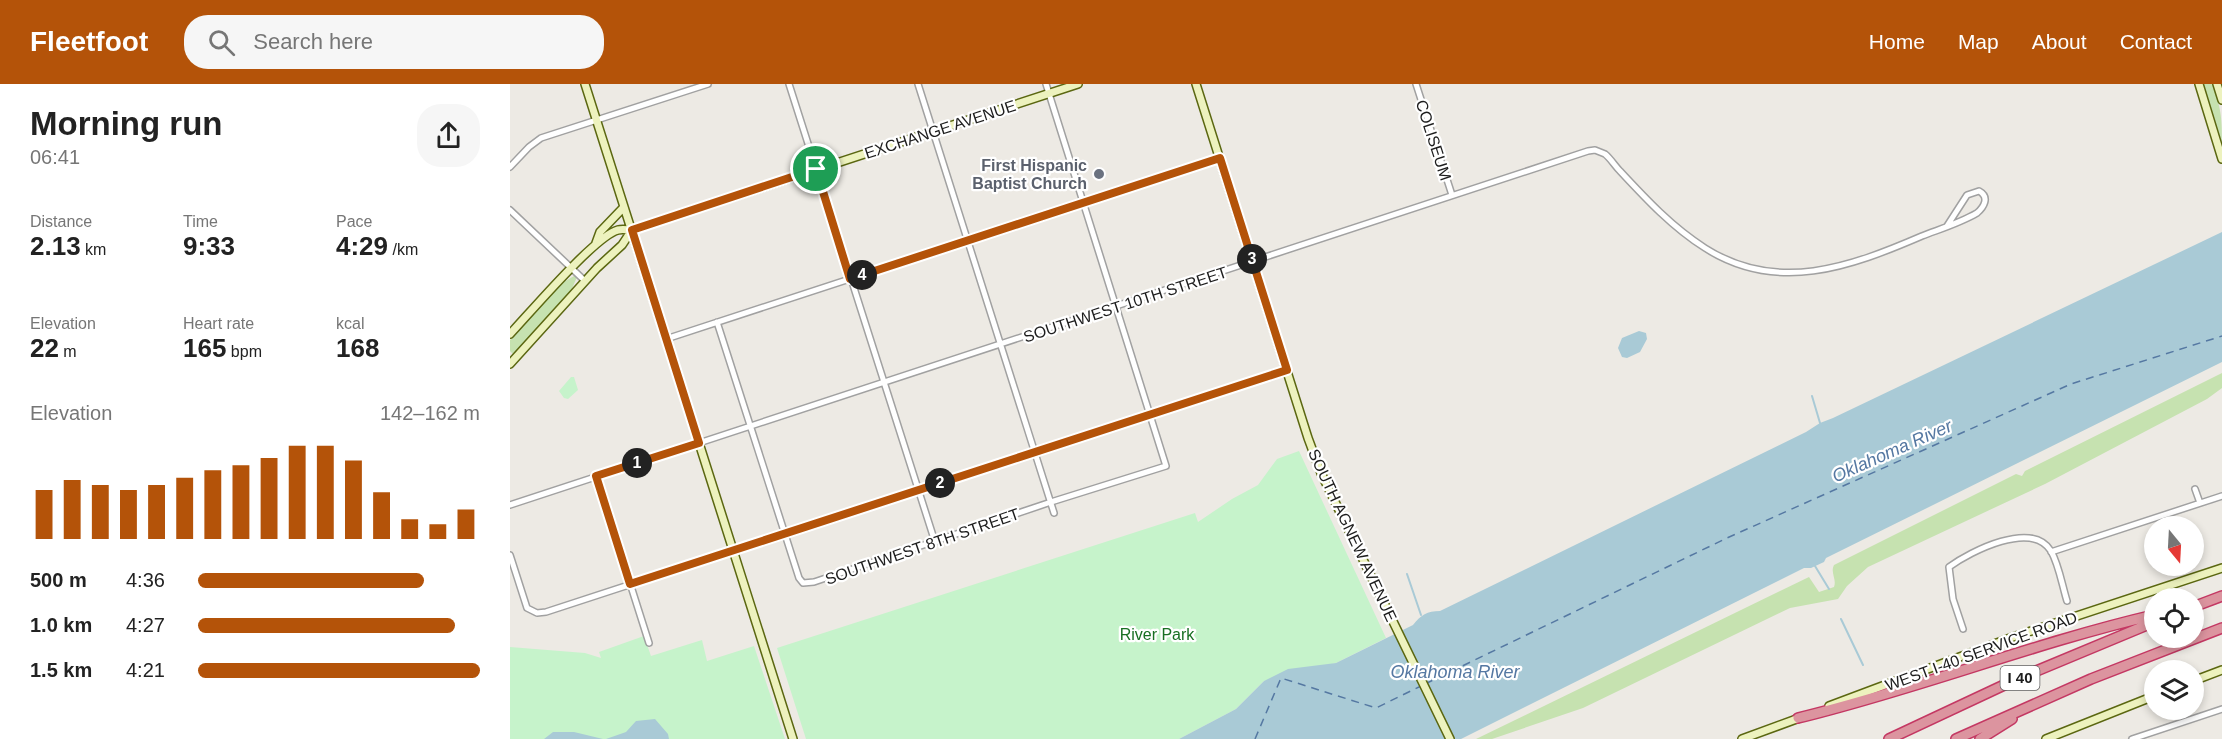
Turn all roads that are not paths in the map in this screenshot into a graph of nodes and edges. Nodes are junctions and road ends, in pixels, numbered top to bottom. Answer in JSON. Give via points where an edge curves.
{"nodes":[{"id":1,"x":585,"y":84,"type":"edge"},
{"id":2,"x":708,"y":84,"type":"edge"},
{"id":3,"x":789,"y":84,"type":"edge"},
{"id":4,"x":918,"y":84,"type":"edge"},
{"id":5,"x":1046,"y":84,"type":"edge"},
{"id":6,"x":1078,"y":84,"type":"edge"},
{"id":7,"x":1196,"y":84,"type":"edge"},
{"id":8,"x":1416,"y":84,"type":"edge"},
{"id":9,"x":2199,"y":84,"type":"edge"},
{"id":10,"x":2217,"y":84,"type":"edge"},
{"id":11,"x":1049,"y":94,"type":"junction"},
{"id":12,"x":2222,"y":100,"type":"edge"},
{"id":13,"x":596,"y":119,"type":"junction"},
{"id":14,"x":933,"y":131,"type":"junction"},
{"id":15,"x":1220,"y":158,"type":"junction"},
{"id":16,"x":2222,"y":159,"type":"edge"},
{"id":17,"x":510,"y":168,"type":"edge"},
{"id":18,"x":816,"y":169,"type":"junction"},
{"id":19,"x":1452,"y":195,"type":"junction"},
{"id":20,"x":1084,"y":203,"type":"junction"},
{"id":21,"x":624,"y":207,"type":"junction"},
{"id":22,"x":510,"y":210,"type":"edge"},
{"id":23,"x":1947,"y":226,"type":"junction"},
{"id":24,"x":632,"y":230,"type":"junction"},
{"id":25,"x":968,"y":241,"type":"junction"},
{"id":26,"x":595,"y":246,"type":"junction"},
{"id":27,"x":1253,"y":262,"type":"junction"},
{"id":28,"x":572,"y":268,"type":"junction"},
{"id":29,"x":850,"y":279,"type":"junction"},
{"id":30,"x":585,"y":281,"type":"junction"},
{"id":31,"x":1116,"y":306,"type":"junction"},
{"id":32,"x":717,"y":322,"type":"junction"},
{"id":33,"x":510,"y":334,"type":"edge"},
{"id":34,"x":666,"y":339,"type":"junction"},
{"id":35,"x":1001,"y":344,"type":"junction"},
{"id":36,"x":511,"y":360,"type":"edge"},
{"id":37,"x":1287,"y":370,"type":"junction"},
{"id":38,"x":884,"y":383,"type":"junction"},
{"id":39,"x":1150,"y":414,"type":"junction"},
{"id":40,"x":750,"y":426,"type":"junction"},
{"id":41,"x":699,"y":443,"type":"junction"},
{"id":42,"x":1035,"y":453,"type":"junction"},
{"id":43,"x":596,"y":476,"type":"junction"},
{"id":44,"x":2195,"y":489,"type":"dead end"},
{"id":45,"x":917,"y":491,"type":"junction"},
{"id":46,"x":2222,"y":496,"type":"edge"},
{"id":47,"x":1052,"y":502,"type":"junction"},
{"id":48,"x":2200,"y":503,"type":"junction"},
{"id":49,"x":510,"y":505,"type":"edge"},
{"id":50,"x":1054,"y":513,"type":"dead end"},
{"id":51,"x":785,"y":534,"type":"junction"},
{"id":52,"x":935,"y":542,"type":"junction"},
{"id":53,"x":733,"y":551,"type":"junction"},
{"id":54,"x":2051,"y":552,"type":"junction"},
{"id":55,"x":510,"y":555,"type":"edge"},
{"id":56,"x":2222,"y":568,"type":"edge"},
{"id":57,"x":630,"y":584,"type":"junction"},
{"id":58,"x":2222,"y":596,"type":"edge"},
{"id":59,"x":2067,"y":601,"type":"dead end"},
{"id":60,"x":2204,"y":602,"type":"edge"},
{"id":61,"x":2144,"y":617,"type":"edge"},
{"id":62,"x":2144,"y":626,"type":"edge"},
{"id":63,"x":2222,"y":628,"type":"edge"},
{"id":64,"x":1963,"y":629,"type":"dead end"},
{"id":65,"x":650,"y":643,"type":"dead end"},
{"id":66,"x":2222,"y":670,"type":"edge"},
{"id":67,"x":2204,"y":677,"type":"edge"},
{"id":68,"x":2042,"y":700,"type":"junction"},
{"id":69,"x":2144,"y":700,"type":"edge"},
{"id":70,"x":2222,"y":709,"type":"edge"},
{"id":71,"x":1798,"y":718,"type":"junction"},
{"id":72,"x":793,"y":739,"type":"edge"},
{"id":73,"x":1450,"y":739,"type":"edge"},
{"id":74,"x":1742,"y":739,"type":"edge"},
{"id":75,"x":1889,"y":739,"type":"edge"},
{"id":76,"x":1956,"y":739,"type":"edge"},
{"id":77,"x":1980,"y":739,"type":"edge"},
{"id":78,"x":2046,"y":739,"type":"edge"},
{"id":79,"x":2132,"y":739,"type":"edge"}],
"edges":[{"from":1,"to":13,"type":"main road"},
{"from":2,"to":13,"type":"street"},
{"from":3,"to":18,"type":"street"},
{"from":4,"to":14,"type":"street"},
{"from":5,"to":11,"type":"street"},
{"from":6,"to":11,"type":"main road","name":"EXCHANGE AVENUE"},
{"from":7,"to":15,"type":"main road","name":"SOUTH AGNEW AVENUE"},
{"from":8,"to":19,"type":"street","name":"COLISEUM"},
{"from":9,"to":16,"type":"main road"},
{"from":10,"to":12,"type":"main road"},
{"from":11,"to":14,"type":"main road","name":"EXCHANGE AVENUE"},
{"from":11,"to":20,"type":"street"},
{"from":13,"to":17,"type":"street","via":[[540,138]]},
{"from":13,"to":21,"type":"main road"},
{"from":14,"to":18,"type":"main road","name":"EXCHANGE AVENUE"},
{"from":14,"to":25,"type":"street"},
{"from":15,"to":20,"type":"street"},
{"from":15,"to":27,"type":"main road","name":"SOUTH AGNEW AVENUE"},
{"from":18,"to":24,"type":"main road","name":"EXCHANGE AVENUE"},
{"from":18,"to":29,"type":"street"},
{"from":19,"to":23,"type":"street","name":"SOUTHWEST 10TH STREET","via":[[1588,151],[1600,151],[1662,214],[1704,247],[1742,266],[1782,273],[1808,273],[1844,265]]},
{"from":19,"to":27,"type":"street","name":"SOUTHWEST 10TH STREET"},
{"from":20,"to":25,"type":"street"},
{"from":20,"to":31,"type":"street"},
{"from":21,"to":24,"type":"main road"},
{"from":21,"to":26,"type":"main road","via":[[600,232]]},
{"from":22,"to":28,"type":"street"},
{"from":23,"to":23,"type":"street","name":"SOUTHWEST 10TH STREET","via":[[1977,213],[1985,203],[1984,194],[1980,191],[1967,195]]},
{"from":24,"to":26,"type":"main road","name":"EXCHANGE AVENUE","via":[[617,230]]},
{"from":24,"to":30,"type":"main road"},
{"from":24,"to":34,"type":"main road"},
{"from":25,"to":29,"type":"street"},
{"from":25,"to":35,"type":"street"},
{"from":26,"to":28,"type":"main road","name":"EXCHANGE AVENUE"},
{"from":27,"to":31,"type":"street","name":"SOUTHWEST 10TH STREET"},
{"from":27,"to":37,"type":"main road","name":"SOUTH AGNEW AVENUE"},
{"from":28,"to":30,"type":"street"},
{"from":28,"to":33,"type":"main road","name":"EXCHANGE AVENUE"},
{"from":29,"to":32,"type":"street"},
{"from":29,"to":38,"type":"street"},
{"from":30,"to":36,"type":"main road"},
{"from":31,"to":35,"type":"street","name":"SOUTHWEST 10TH STREET"},
{"from":31,"to":39,"type":"street"},
{"from":32,"to":34,"type":"street"},
{"from":32,"to":40,"type":"street","name":"SOUTHWEST 8TH STREET"},
{"from":34,"to":41,"type":"main road"},
{"from":35,"to":38,"type":"street","name":"SOUTHWEST 10TH STREET"},
{"from":35,"to":42,"type":"street"},
{"from":37,"to":39,"type":"street"},
{"from":37,"to":73,"type":"main road","name":"SOUTH AGNEW AVENUE","via":[[1321,473]]},
{"from":38,"to":40,"type":"street","name":"SOUTHWEST 10TH STREET"},
{"from":38,"to":45,"type":"street"},
{"from":39,"to":42,"type":"street"},
{"from":39,"to":47,"type":"street","name":"SOUTHWEST 8TH STREET","via":[[1166,466]]},
{"from":40,"to":41,"type":"street","name":"SOUTHWEST 10TH STREET"},
{"from":40,"to":51,"type":"street","name":"SOUTHWEST 8TH STREET"},
{"from":41,"to":43,"type":"street","name":"SOUTHWEST 10TH STREET"},
{"from":41,"to":53,"type":"main road"},
{"from":42,"to":45,"type":"street"},
{"from":42,"to":47,"type":"street"},
{"from":43,"to":49,"type":"street","name":"SOUTHWEST 10TH STREET"},
{"from":43,"to":57,"type":"street"},
{"from":44,"to":48,"type":"street"},
{"from":45,"to":51,"type":"street"},
{"from":45,"to":52,"type":"street"},
{"from":46,"to":48,"type":"street"},
{"from":47,"to":50,"type":"street"},
{"from":47,"to":52,"type":"street","name":"SOUTHWEST 8TH STREET"},
{"from":48,"to":54,"type":"street"},
{"from":51,"to":52,"type":"street","name":"SOUTHWEST 8TH STREET","via":[[799,578],[806,584]]},
{"from":51,"to":53,"type":"street"},
{"from":53,"to":57,"type":"street"},
{"from":53,"to":72,"type":"main road"},
{"from":54,"to":59,"type":"street"},
{"from":54,"to":64,"type":"street","via":[[2034,537],[2018,537],[1962,557],[1949,567],[1953,599]]},
{"from":55,"to":57,"type":"street","via":[[524,602],[537,613]]},
{"from":56,"to":71,"type":"main road","name":"WEST I-40 SERVICE ROAD","via":[[2013,637]]},
{"from":57,"to":65,"type":"street"},
{"from":58,"to":60,"type":"highway"},
{"from":61,"to":71,"type":"highway","via":[[2093,629],[1862,702]]},
{"from":62,"to":75,"type":"highway","number":"I 40"},
{"from":63,"to":68,"type":"highway","number":"I 40"},
{"from":66,"to":67,"type":"main road"},
{"from":68,"to":76,"type":"highway","number":"I 40"},
{"from":68,"to":77,"type":"highway"},
{"from":69,"to":78,"type":"main road"},
{"from":70,"to":79,"type":"street"},
{"from":71,"to":74,"type":"main road","name":"WEST I-40 SERVICE ROAD"}]}
